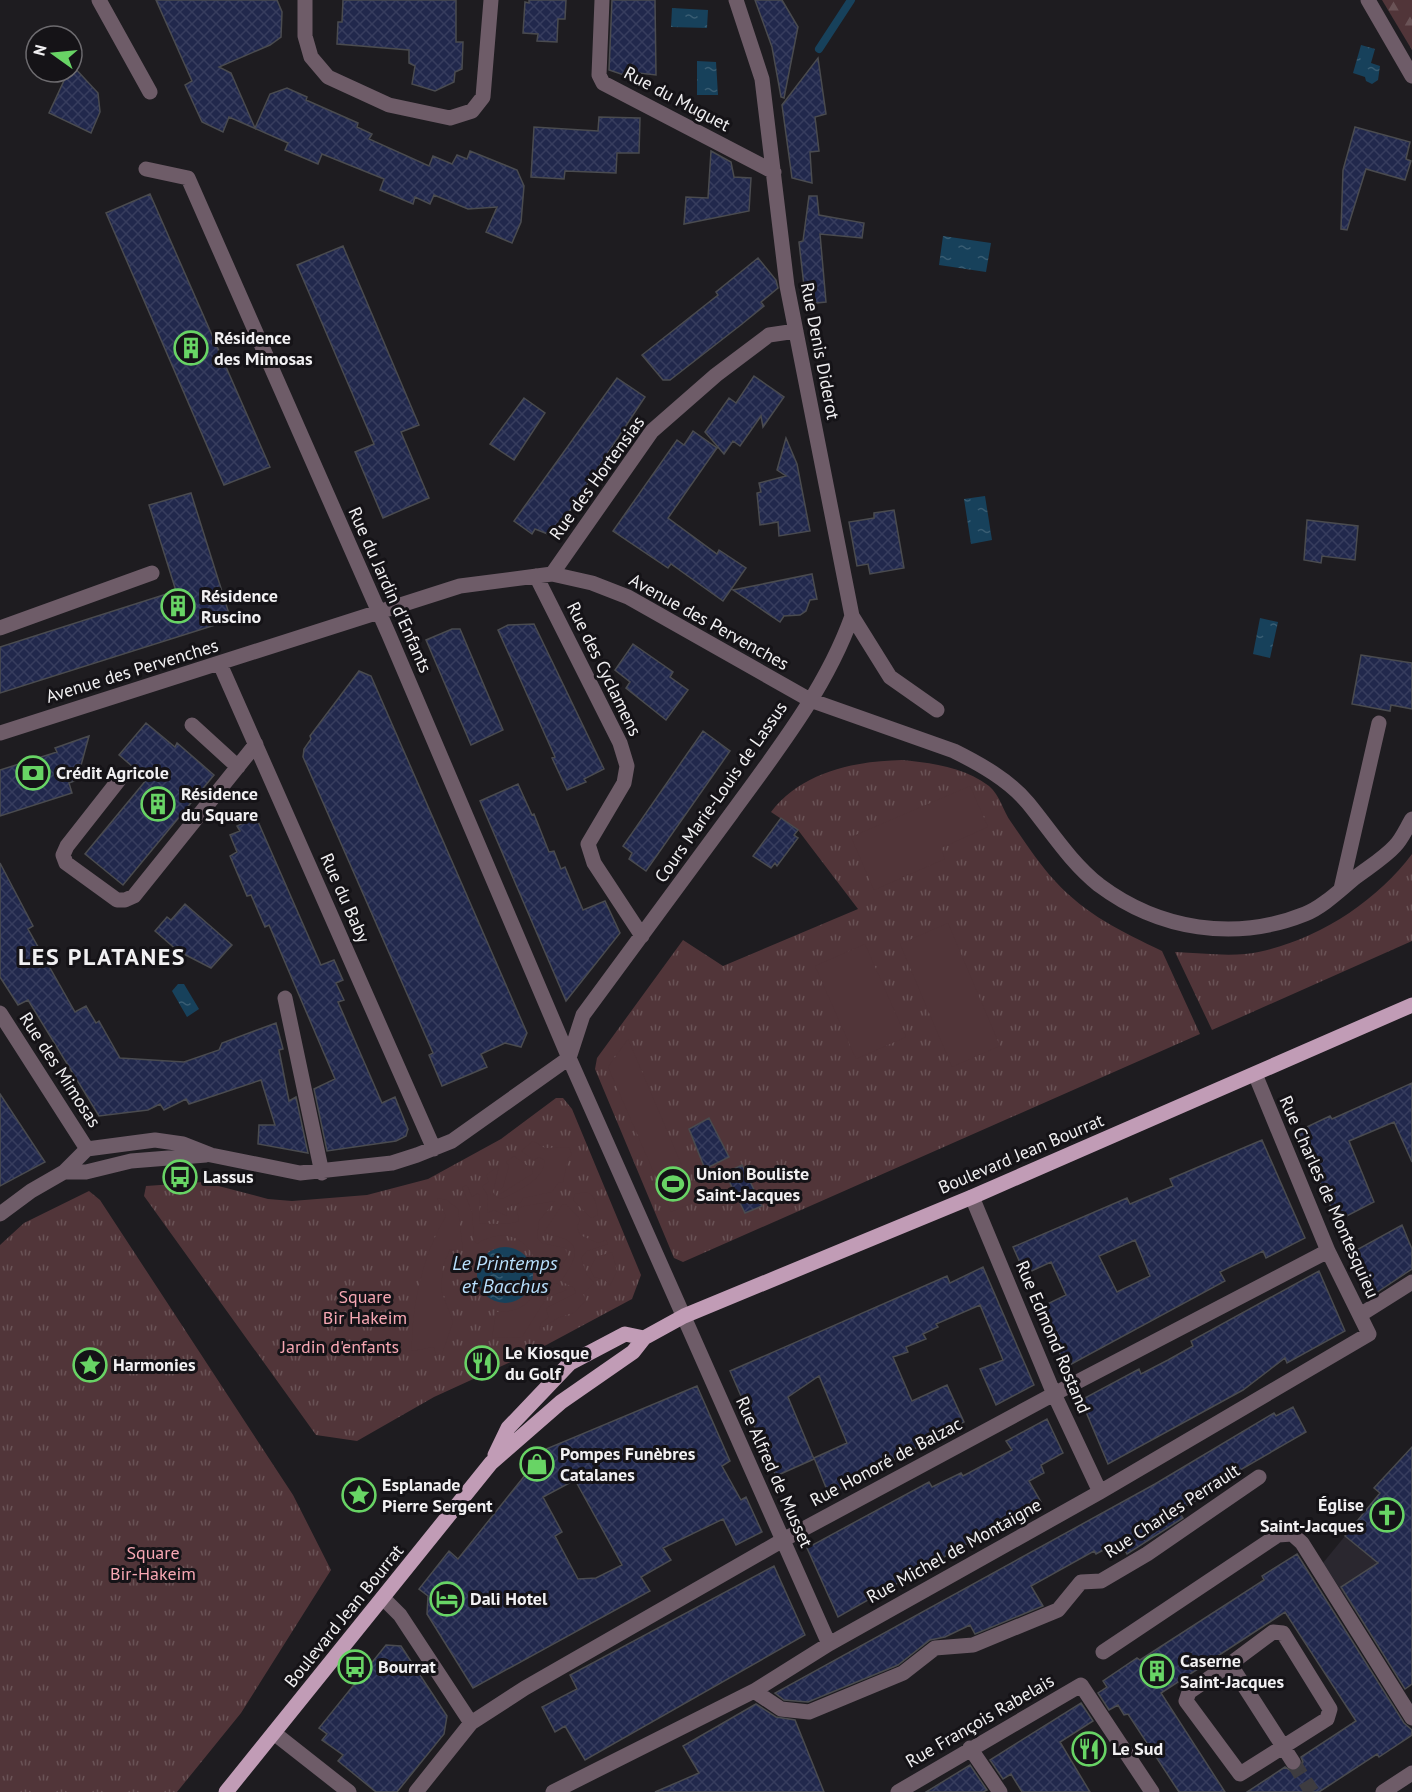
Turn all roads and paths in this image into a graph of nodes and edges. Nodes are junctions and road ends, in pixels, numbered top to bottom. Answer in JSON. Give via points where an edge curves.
{"nodes":[{"id":1,"x":99,"y":0,"type":"edge"},
{"id":2,"x":305,"y":0,"type":"edge"},
{"id":3,"x":491,"y":0,"type":"edge"},
{"id":4,"x":602,"y":0,"type":"edge"},
{"id":5,"x":736,"y":0,"type":"edge"},
{"id":6,"x":1368,"y":0,"type":"edge"},
{"id":7,"x":1412,"y":76,"type":"edge"},
{"id":8,"x":150,"y":92,"type":"dead end"},
{"id":9,"x":146,"y":169,"type":"dead end"},
{"id":10,"x":774,"y":172,"type":"junction"},
{"id":11,"x":796,"y":331,"type":"junction"},
{"id":12,"x":152,"y":573,"type":"dead end"},
{"id":13,"x":552,"y":574,"type":"junction"},
{"id":14,"x":536,"y":576,"type":"junction"},
{"id":15,"x":377,"y":613,"type":"junction"},
{"id":16,"x":852,"y":616,"type":"junction"},
{"id":17,"x":0,"y":628,"type":"edge"},
{"id":18,"x":220,"y":664,"type":"junction"},
{"id":19,"x":810,"y":700,"type":"junction"},
{"id":20,"x":937,"y":710,"type":"dead end"},
{"id":21,"x":1379,"y":723,"type":"dead end"},
{"id":22,"x":192,"y":725,"type":"dead end"},
{"id":23,"x":0,"y":733,"type":"edge"},
{"id":24,"x":256,"y":744,"type":"junction"},
{"id":25,"x":238,"y":767,"type":"junction"},
{"id":26,"x":122,"y":776,"type":"dead end"},
{"id":27,"x":1412,"y":819,"type":"edge"},
{"id":28,"x":1341,"y":889,"type":"junction"},
{"id":29,"x":642,"y":936,"type":"junction"},
{"id":30,"x":285,"y":998,"type":"dead end"},
{"id":31,"x":1412,"y":1005,"type":"edge"},
{"id":32,"x":0,"y":1012,"type":"edge"},
{"id":33,"x":570,"y":1058,"type":"junction"},
{"id":34,"x":1255,"y":1074,"type":"junction"},
{"id":35,"x":87,"y":1149,"type":"junction"},
{"id":36,"x":434,"y":1149,"type":"junction"},
{"id":37,"x":211,"y":1155,"type":"junction"},
{"id":38,"x":64,"y":1172,"type":"junction"},
{"id":39,"x":322,"y":1173,"type":"junction"},
{"id":40,"x":972,"y":1197,"type":"junction"},
{"id":41,"x":0,"y":1214,"type":"edge"},
{"id":42,"x":1328,"y":1251,"type":"junction"},
{"id":43,"x":1412,"y":1282,"type":"edge"},
{"id":44,"x":1360,"y":1315,"type":"junction"},
{"id":45,"x":684,"y":1316,"type":"junction"},
{"id":46,"x":1369,"y":1334,"type":"joint"},
{"id":47,"x":644,"y":1338,"type":"junction"},
{"id":48,"x":1054,"y":1394,"type":"junction"},
{"id":49,"x":491,"y":1463,"type":"junction"},
{"id":50,"x":1259,"y":1477,"type":"dead end"},
{"id":51,"x":1100,"y":1492,"type":"junction"},
{"id":52,"x":783,"y":1540,"type":"junction"},
{"id":53,"x":384,"y":1599,"type":"junction"},
{"id":54,"x":829,"y":1644,"type":"junction"},
{"id":55,"x":1104,"y":1652,"type":"dead end"},
{"id":56,"x":1230,"y":1664,"type":"junction"},
{"id":57,"x":754,"y":1691,"type":"junction"},
{"id":58,"x":1407,"y":1698,"type":"edge"},
{"id":59,"x":1412,"y":1718,"type":"edge"},
{"id":60,"x":471,"y":1723,"type":"junction"},
{"id":61,"x":274,"y":1733,"type":"junction"},
{"id":62,"x":970,"y":1748,"type":"junction"},
{"id":63,"x":1284,"y":1749,"type":"junction"},
{"id":64,"x":1293,"y":1762,"type":"tunnel mouth"},
{"id":65,"x":1412,"y":1773,"type":"edge"},
{"id":66,"x":226,"y":1792,"type":"edge"},
{"id":67,"x":350,"y":1792,"type":"edge"},
{"id":68,"x":416,"y":1792,"type":"edge"},
{"id":69,"x":553,"y":1792,"type":"edge"},
{"id":70,"x":898,"y":1792,"type":"edge"},
{"id":71,"x":1000,"y":1792,"type":"edge"},
{"id":72,"x":1152,"y":1792,"type":"edge"},
{"id":73,"x":1383,"y":1792,"type":"edge"}],
"edges":[{"from":1,"to":8,"type":"street"},
{"from":2,"to":3,"type":"street","via":[[305,36],[311,57],[328,77],[400,108],[450,118],[472,111],[483,98]]},
{"from":4,"to":10,"type":"street","name":"Rue du Muguet","via":[[599,75],[603,83]]},
{"from":5,"to":10,"type":"street","name":"Rue Denis Diderot","via":[[762,79]]},
{"from":6,"to":7,"type":"street"},
{"from":9,"to":15,"type":"street","name":"Rue du Jardin d'Enfants","via":[[188,178]]},
{"from":10,"to":11,"type":"street","name":"Rue Denis Diderot"},
{"from":11,"to":13,"type":"street","name":"Rue des Hortensias","via":[[769,335],[652,431]]},
{"from":11,"to":16,"type":"street","name":"Rue Denis Diderot"},
{"from":12,"to":17,"type":"street"},
{"from":13,"to":14,"type":"street","name":"Avenue des Pervenches"},
{"from":13,"to":19,"type":"street","name":"Avenue des Pervenches","via":[[628,597]]},
{"from":14,"to":15,"type":"street","name":"Avenue des Pervenches","via":[[460,586]]},
{"from":14,"to":29,"type":"street","name":"Rue des Cyclamens","via":[[620,744],[627,766],[624,783],[588,844],[594,863]]},
{"from":15,"to":18,"type":"street","name":"Avenue des Pervenches"},
{"from":15,"to":33,"type":"street","name":"Rue du Jardin d'Enfants"},
{"from":16,"to":19,"type":"street","via":[[845,637]]},
{"from":16,"to":20,"type":"street","via":[[890,677]]},
{"from":18,"to":23,"type":"street","name":"Avenue des Pervenches"},
{"from":18,"to":24,"type":"street","name":"Rue du Baby"},
{"from":19,"to":28,"type":"street","name":"Cours Marie-Louis de Lassus","via":[[976,762],[1027,802],[1074,862],[1098,884],[1155,918],[1222,930],[1267,926],[1307,914]]},
{"from":19,"to":29,"type":"street","name":"Cours Marie-Louis de Lassus"},
{"from":21,"to":28,"type":"street"},
{"from":22,"to":25,"type":"street"},
{"from":24,"to":25,"type":"street"},
{"from":24,"to":36,"type":"street","name":"Rue du Baby"},
{"from":25,"to":26,"type":"street","via":[[134,896],[117,900],[66,863],[63,855]]},
{"from":27,"to":28,"type":"street","name":"Cours Marie-Louis de Lassus","via":[[1396,845]]},
{"from":29,"to":33,"type":"street","name":"Cours Marie-Louis de Lassus","via":[[583,1016]]},
{"from":30,"to":39,"type":"street"},
{"from":31,"to":34,"type":"main road","name":"Boulevard Jean Bourrat"},
{"from":32,"to":35,"type":"street","name":"Rue des Mimosas"},
{"from":33,"to":36,"type":"street","via":[[508,1104]]},
{"from":33,"to":45,"type":"street","name":"Rue du Jardin d'Enfants"},
{"from":34,"to":40,"type":"main road","name":"Boulevard Jean Bourrat"},
{"from":34,"to":42,"type":"street","name":"Rue Charles de Montesquieu"},
{"from":35,"to":37,"type":"street","via":[[155,1140],[183,1144]]},
{"from":35,"to":38,"type":"street"},
{"from":36,"to":39,"type":"street","via":[[392,1163]]},
{"from":37,"to":38,"type":"street","via":[[131,1161],[86,1172]]},
{"from":37,"to":39,"type":"street","via":[[300,1173]]},
{"from":38,"to":41,"type":"street"},
{"from":40,"to":45,"type":"main road","name":"Boulevard Jean Bourrat"},
{"from":40,"to":48,"type":"street","name":"Rue Edmond Rostand"},
{"from":42,"to":44,"type":"street","name":"Rue Charles de Montesquieu"},
{"from":42,"to":48,"type":"street","name":"Rue Honoré de Balzac"},
{"from":43,"to":44,"type":"street"},
{"from":44,"to":46,"type":"street","name":"Rue Charles de Montesquieu"},
{"from":45,"to":47,"type":"main road","name":"Boulevard Jean Bourrat"},
{"from":45,"to":52,"type":"street","name":"Rue Alfred de Musset"},
{"from":46,"to":51,"type":"street","name":"Rue Michel de Montaigne"},
{"from":47,"to":49,"type":"main road","name":"Boulevard Jean Bourrat","via":[[633,1352],[561,1402]]},
{"from":47,"to":49,"type":"main road","name":"Boulevard Jean Bourrat","via":[[625,1334],[570,1363],[508,1428]]},
{"from":48,"to":51,"type":"street","name":"Rue Edmond Rostand"},
{"from":48,"to":52,"type":"street","name":"Rue Honoré de Balzac"},
{"from":49,"to":53,"type":"main road","name":"Boulevard Jean Bourrat"},
{"from":50,"to":57,"type":"street","name":"Rue Charles Perrault","via":[[1147,1554],[1101,1581],[1081,1582],[1058,1610],[973,1645],[935,1648],[903,1673],[809,1712],[781,1709]]},
{"from":51,"to":54,"type":"street","name":"Rue Michel de Montaigne"},
{"from":52,"to":54,"type":"street","name":"Rue Alfred de Musset"},
{"from":52,"to":60,"type":"street","name":"Rue Honoré de Balzac"},
{"from":53,"to":60,"type":"street","via":[[400,1615]]},
{"from":53,"to":61,"type":"main road","name":"Boulevard Jean Bourrat"},
{"from":54,"to":57,"type":"street","name":"Rue Michel de Montaigne"},
{"from":55,"to":58,"type":"street","via":[[1278,1535],[1292,1534],[1302,1543],[1385,1677]]},
{"from":56,"to":63,"type":"street"},
{"from":56,"to":63,"type":"street","via":[[1189,1692],[1186,1701],[1240,1774]]},
{"from":56,"to":63,"type":"street","via":[[1273,1632],[1283,1633],[1330,1709],[1327,1719]]},
{"from":57,"to":69,"type":"street","name":"Rue Michel de Montaigne"},
{"from":58,"to":59,"type":"street"},
{"from":60,"to":68,"type":"street","name":"Rue Honoré de Balzac"},
{"from":61,"to":66,"type":"main road","name":"Boulevard Jean Bourrat"},
{"from":61,"to":67,"type":"street"},
{"from":62,"to":70,"type":"street","name":"Rue François Rabelais"},
{"from":62,"to":71,"type":"street"},
{"from":62,"to":72,"type":"street","name":"Rue François Rabelais","via":[[1081,1685]]},
{"from":63,"to":64,"type":"street"},
{"from":65,"to":73,"type":"street"}]}
